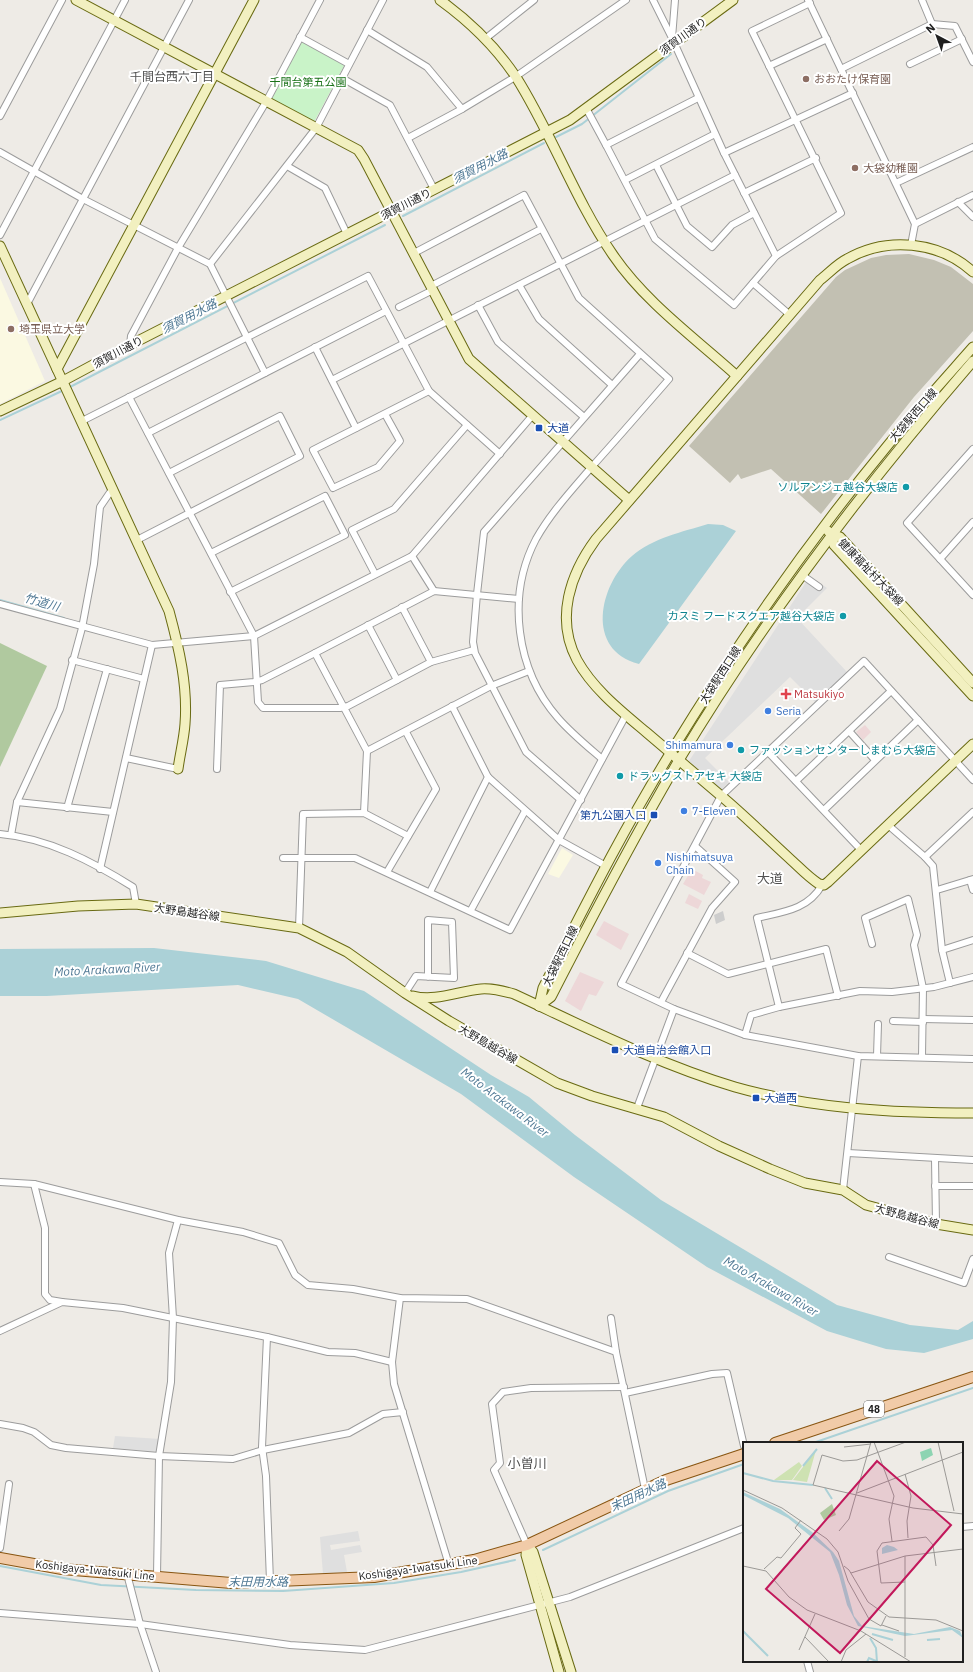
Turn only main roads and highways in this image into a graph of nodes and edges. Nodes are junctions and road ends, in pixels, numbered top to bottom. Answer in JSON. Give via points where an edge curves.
{"nodes":[{"id":1,"x":973,"y":1377,"type":"edge"},
{"id":2,"x":779,"y":1442,"type":"edge"},
{"id":3,"x":743,"y":1453,"type":"edge"},
{"id":4,"x":0,"y":1558,"type":"edge"}],
"edges":[{"from":1,"to":2,"type":"main road","number":"48"},
{"from":3,"to":4,"type":"main road","name":"Koshigaya-Iwatsuki Line","via":[[645,1489],[527,1545],[492,1556],[448,1565],[374,1576],[231,1583],[157,1576],[128,1578]]}]}
